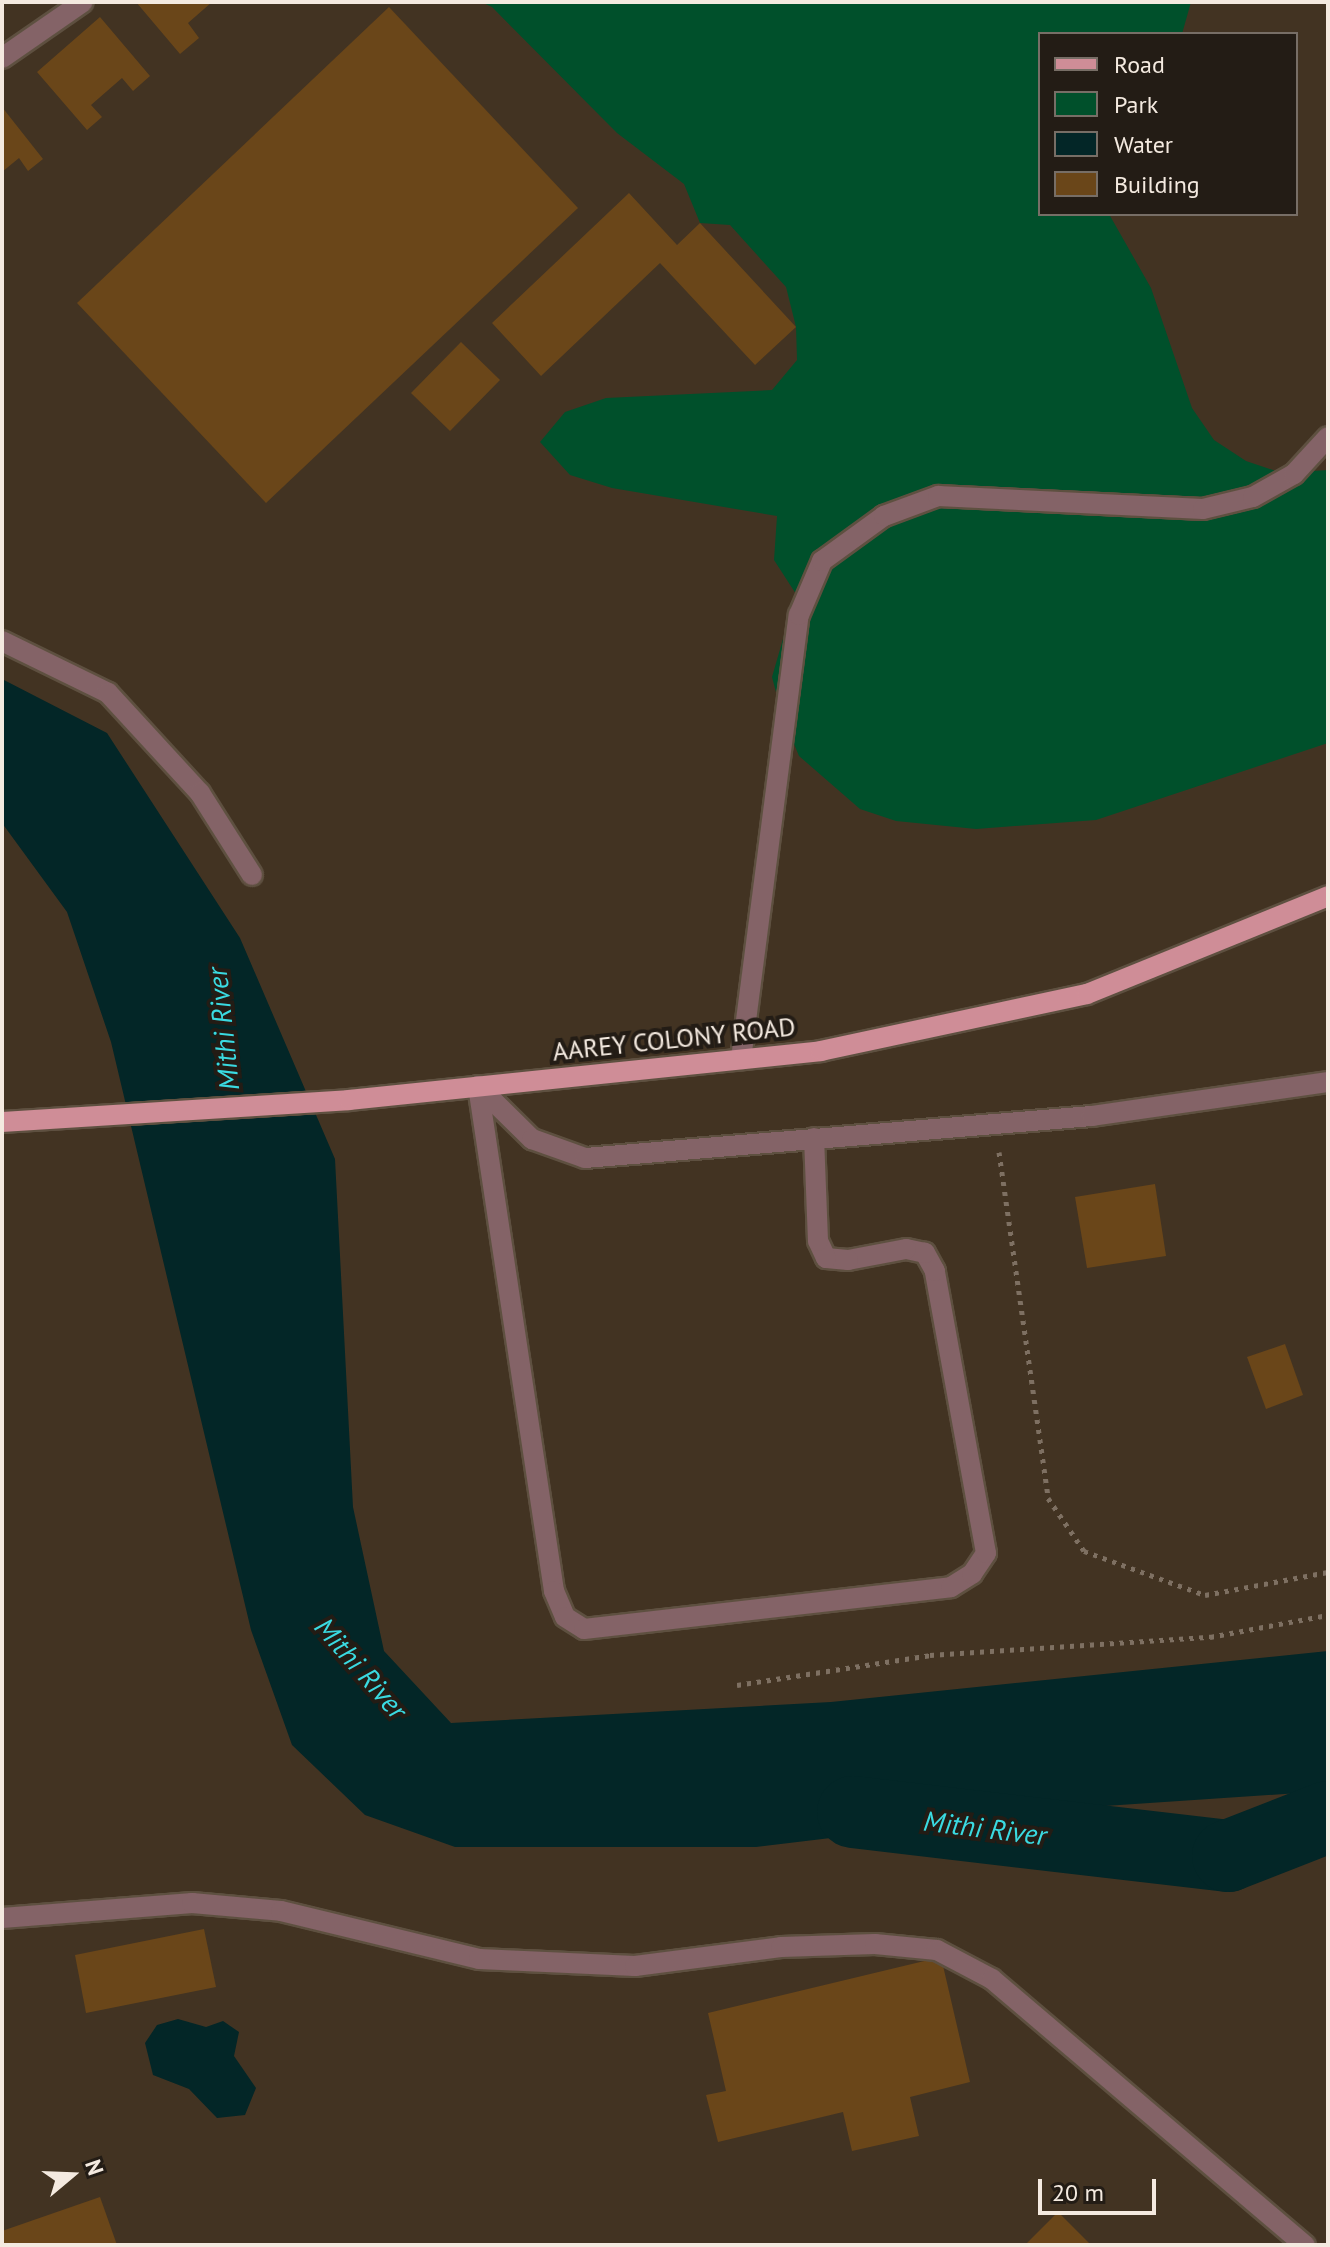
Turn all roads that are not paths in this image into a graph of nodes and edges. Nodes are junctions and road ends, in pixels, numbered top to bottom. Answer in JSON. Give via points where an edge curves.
{"nodes":[{"id":1,"x":83,"y":2,"type":"edge"},
{"id":2,"x":2,"y":58,"type":"edge"},
{"id":3,"x":1328,"y":437,"type":"edge"},
{"id":4,"x":2,"y":641,"type":"edge"},
{"id":5,"x":252,"y":875,"type":"dead end"},
{"id":6,"x":1328,"y":896,"type":"edge"},
{"id":7,"x":741,"y":1059,"type":"junction"},
{"id":8,"x":1328,"y":1082,"type":"edge"},
{"id":9,"x":478,"y":1086,"type":"junction"},
{"id":10,"x":2,"y":1122,"type":"edge"},
{"id":11,"x":814,"y":1138,"type":"junction"},
{"id":12,"x":2,"y":1918,"type":"edge"},
{"id":13,"x":1305,"y":2245,"type":"edge"}],
"edges":[{"from":1,"to":2,"type":"street"},
{"from":3,"to":7,"type":"street","via":[[1294,474],[1253,497],[1203,509],[938,496],[884,516],[822,561],[799,615]]},
{"from":4,"to":5,"type":"street","via":[[108,693],[200,793]]},
{"from":6,"to":7,"type":"main road","name":"AAREY COLONY ROAD","via":[[1087,994],[821,1051]]},
{"from":7,"to":9,"type":"main road","name":"AAREY COLONY ROAD"},
{"from":8,"to":11,"type":"street","via":[[1092,1116]]},
{"from":9,"to":10,"type":"main road","name":"AAREY COLONY ROAD","via":[[349,1100]]},
{"from":9,"to":11,"type":"street","via":[[532,1139],[585,1158]]},
{"from":9,"to":11,"type":"street","via":[[554,1591],[565,1617],[584,1629],[951,1587],[972,1574],[986,1553],[935,1271],[925,1253],[906,1249],[848,1260],[826,1258],[818,1241]]},
{"from":12,"to":13,"type":"street","via":[[192,1903],[281,1911],[479,1959],[635,1966],[781,1947],[875,1944],[937,1950],[992,1979]]}]}
